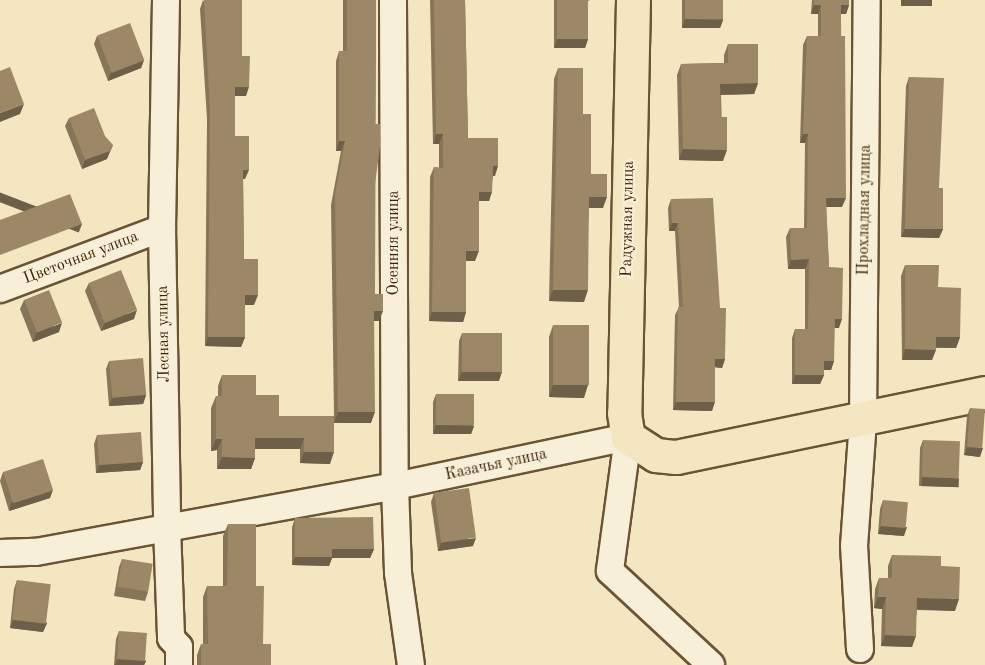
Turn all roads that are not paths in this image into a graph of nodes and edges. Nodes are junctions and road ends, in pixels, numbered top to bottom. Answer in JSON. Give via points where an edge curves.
{"nodes":[{"id":1,"x":166,"y":0,"type":"edge"},
{"id":2,"x":393,"y":0,"type":"edge"},
{"id":3,"x":633,"y":0,"type":"edge"},
{"id":4,"x":867,"y":0,"type":"edge"},
{"id":5,"x":162,"y":228,"type":"junction"},
{"id":6,"x":0,"y":289,"type":"edge"},
{"id":7,"x":985,"y":393,"type":"edge"},
{"id":8,"x":863,"y":420,"type":"junction"},
{"id":9,"x":628,"y":437,"type":"junction"},
{"id":10,"x":395,"y":486,"type":"junction"},
{"id":11,"x":167,"y":526,"type":"junction"},
{"id":12,"x":0,"y":553,"type":"edge"},
{"id":13,"x":860,"y":649,"type":"dead end"},
{"id":14,"x":179,"y":665,"type":"edge"},
{"id":15,"x":411,"y":665,"type":"edge"},
{"id":16,"x":711,"y":665,"type":"edge"}],
"edges":[{"from":1,"to":5,"type":"street","name":"Лесная улица"},
{"from":2,"to":10,"type":"street","name":"Осенняя улица"},
{"from":3,"to":9,"type":"main road","name":"Радужная улица","via":[[624,413]]},
{"from":4,"to":8,"type":"street","name":"Прохладная улица"},
{"from":5,"to":6,"type":"street","name":"Цветочная улица"},
{"from":5,"to":11,"type":"street","name":"Лесная улица"},
{"from":7,"to":8,"type":"main road"},
{"from":8,"to":9,"type":"main road","via":[[676,457],[656,455]]},
{"from":8,"to":13,"type":"street","name":"Прохладная улица","via":[[854,546]]},
{"from":9,"to":10,"type":"street","name":"Казачья улица"},
{"from":9,"to":16,"type":"street","via":[[610,571]]},
{"from":10,"to":11,"type":"street","name":"Казачья улица"},
{"from":10,"to":15,"type":"street","name":"Осенняя улица","via":[[398,573]]},
{"from":11,"to":12,"type":"street","name":"Казачья улица","via":[[36,552]]},
{"from":11,"to":14,"type":"street","name":"Лесная улица","via":[[171,638],[179,647]]}]}
